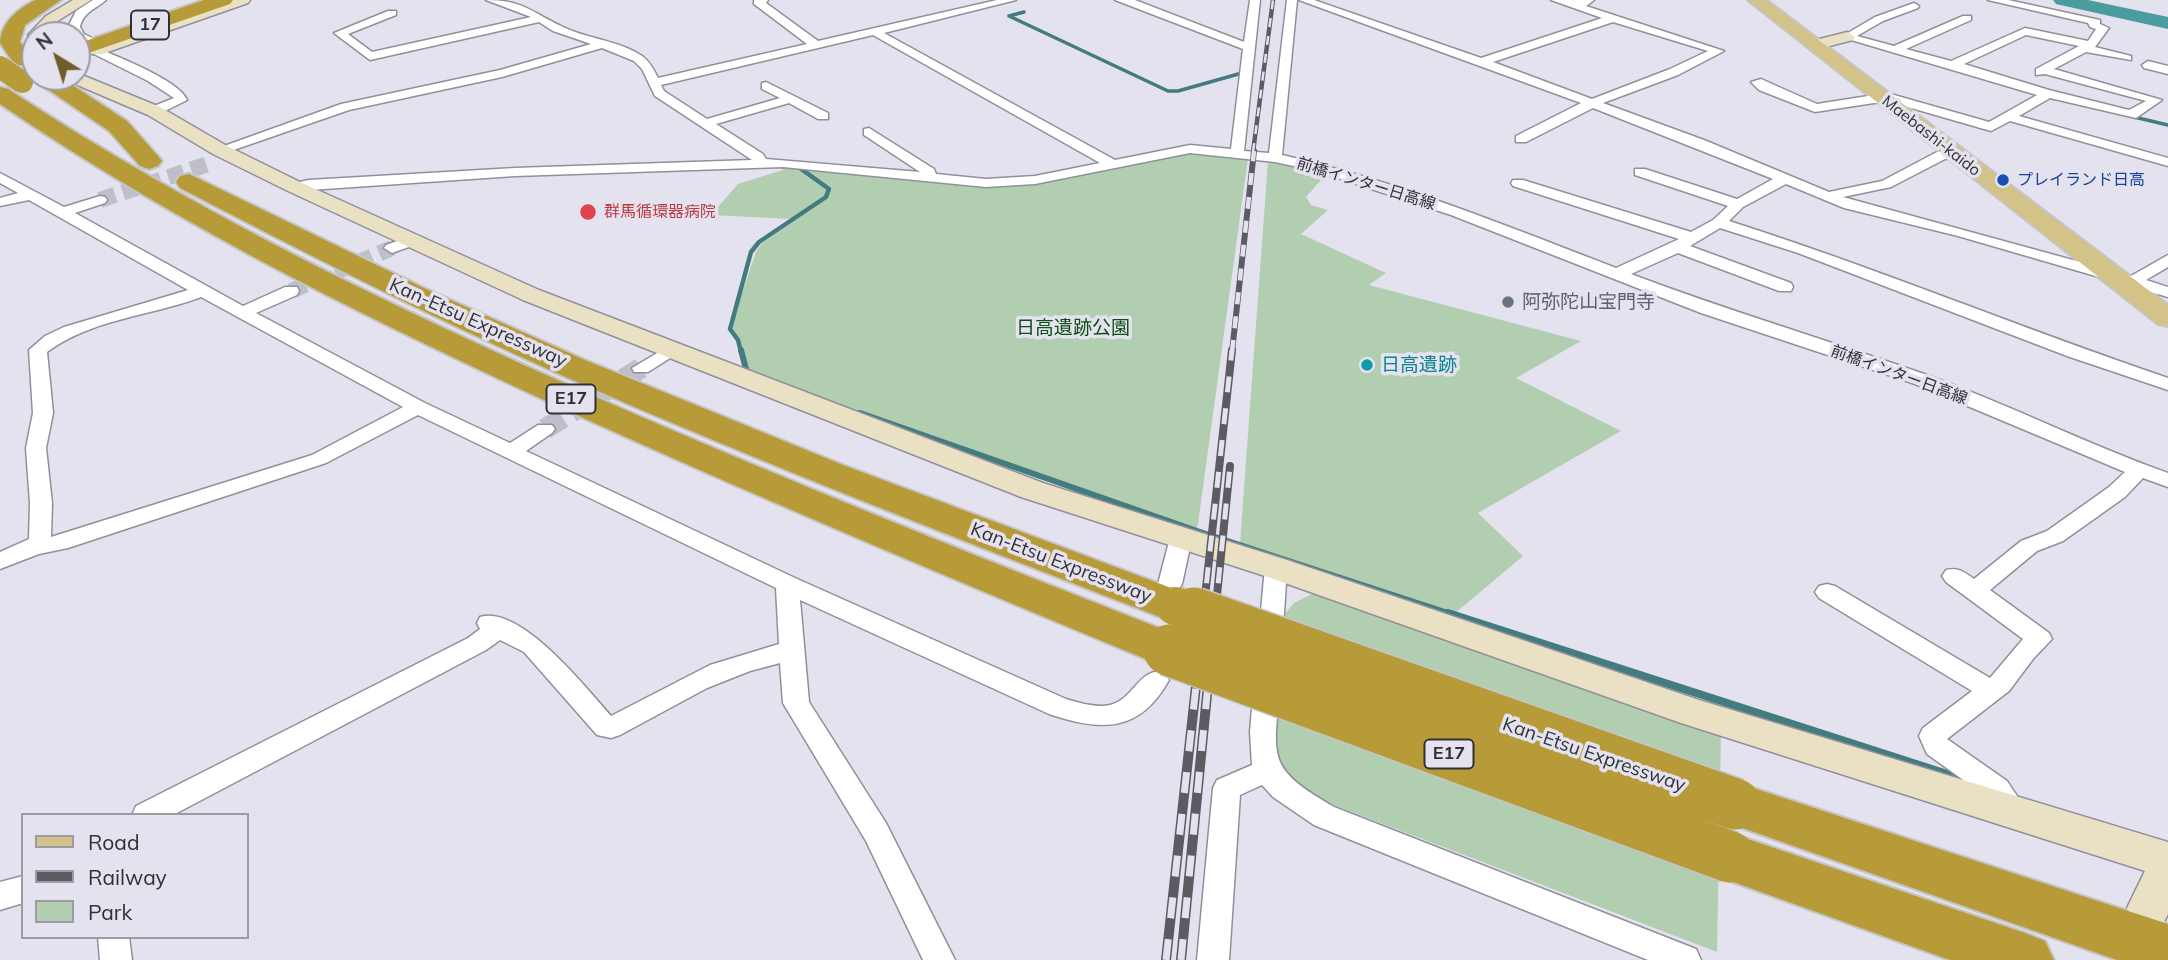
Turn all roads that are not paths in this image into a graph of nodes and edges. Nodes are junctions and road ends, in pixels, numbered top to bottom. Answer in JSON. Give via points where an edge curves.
{"nodes":[{"id":1,"x":51,"y":0,"type":"edge"},
{"id":2,"x":84,"y":0,"type":"edge"},
{"id":3,"x":100,"y":0,"type":"edge"},
{"id":4,"x":201,"y":0,"type":"edge"},
{"id":5,"x":223,"y":0,"type":"edge"},
{"id":6,"x":243,"y":0,"type":"edge"},
{"id":7,"x":491,"y":0,"type":"edge"},
{"id":8,"x":763,"y":0,"type":"edge"},
{"id":9,"x":1011,"y":0,"type":"edge"},
{"id":10,"x":1120,"y":0,"type":"edge"},
{"id":11,"x":1255,"y":0,"type":"edge"},
{"id":12,"x":1292,"y":0,"type":"edge"},
{"id":13,"x":1304,"y":0,"type":"edge"},
{"id":14,"x":1556,"y":0,"type":"edge"},
{"id":15,"x":1756,"y":0,"type":"edge"},
{"id":16,"x":1896,"y":0,"type":"edge"},
{"id":17,"x":1993,"y":0,"type":"edge"},
{"id":18,"x":1584,"y":3,"type":"edge"},
{"id":19,"x":392,"y":13,"type":"dead end"},
{"id":20,"x":542,"y":18,"type":"junction"},
{"id":21,"x":1613,"y":18,"type":"junction"},
{"id":22,"x":1967,"y":18,"type":"dead end"},
{"id":23,"x":49,"y":21,"type":"edge"},
{"id":24,"x":75,"y":21,"type":"edge"},
{"id":25,"x":873,"y":31,"type":"junction"},
{"id":26,"x":1847,"y":37,"type":"junction"},
{"id":27,"x":814,"y":44,"type":"junction"},
{"id":28,"x":600,"y":45,"type":"junction"},
{"id":29,"x":91,"y":46,"type":"edge"},
{"id":30,"x":91,"y":46,"type":"edge"},
{"id":31,"x":1814,"y":46,"type":"junction"},
{"id":32,"x":91,"y":47,"type":"edge"},
{"id":33,"x":1248,"y":47,"type":"junction"},
{"id":34,"x":2087,"y":47,"type":"junction"},
{"id":35,"x":1895,"y":50,"type":"junction"},
{"id":36,"x":91,"y":52,"type":"edge"},
{"id":37,"x":2127,"y":58,"type":"dead end"},
{"id":38,"x":1481,"y":62,"type":"junction"},
{"id":39,"x":1954,"y":65,"type":"junction"},
{"id":40,"x":2148,"y":65,"type":"dead end"},
{"id":41,"x":0,"y":67,"type":"edge"},
{"id":42,"x":2168,"y":69,"type":"edge"},
{"id":43,"x":2044,"y":70,"type":"junction"},
{"id":44,"x":21,"y":76,"type":"edge"},
{"id":45,"x":1757,"y":82,"type":"dead end"},
{"id":46,"x":653,"y":83,"type":"junction"},
{"id":47,"x":91,"y":84,"type":"edge"},
{"id":48,"x":2017,"y":85,"type":"junction"},
{"id":49,"x":766,"y":86,"type":"dead end"},
{"id":50,"x":2115,"y":88,"type":"junction"},
{"id":51,"x":33,"y":91,"type":"edge"},
{"id":52,"x":44,"y":91,"type":"edge"},
{"id":53,"x":2045,"y":93,"type":"junction"},
{"id":54,"x":1880,"y":97,"type":"junction"},
{"id":55,"x":790,"y":99,"type":"junction"},
{"id":56,"x":1592,"y":103,"type":"junction"},
{"id":57,"x":2089,"y":104,"type":"junction"},
{"id":58,"x":154,"y":111,"type":"junction"},
{"id":59,"x":823,"y":116,"type":"dead end"},
{"id":60,"x":2009,"y":117,"type":"junction"},
{"id":61,"x":706,"y":123,"type":"junction"},
{"id":62,"x":869,"y":132,"type":"dead end"},
{"id":63,"x":1521,"y":139,"type":"dead end"},
{"id":64,"x":1237,"y":153,"type":"junction"},
{"id":65,"x":1954,"y":154,"type":"junction"},
{"id":66,"x":220,"y":157,"type":"junction"},
{"id":67,"x":1275,"y":158,"type":"junction"},
{"id":68,"x":2168,"y":162,"type":"edge"},
{"id":69,"x":761,"y":163,"type":"junction"},
{"id":70,"x":1112,"y":164,"type":"junction"},
{"id":71,"x":1640,"y":172,"type":"dead end"},
{"id":72,"x":929,"y":176,"type":"junction"},
{"id":73,"x":0,"y":177,"type":"edge"},
{"id":74,"x":1784,"y":179,"type":"junction"},
{"id":75,"x":1518,"y":183,"type":"dead end"},
{"id":76,"x":295,"y":187,"type":"junction"},
{"id":77,"x":30,"y":195,"type":"junction"},
{"id":78,"x":1827,"y":197,"type":"junction"},
{"id":79,"x":100,"y":200,"type":"tunnel mouth"},
{"id":80,"x":0,"y":201,"type":"edge"},
{"id":81,"x":1738,"y":204,"type":"junction"},
{"id":82,"x":63,"y":212,"type":"junction"},
{"id":83,"x":1718,"y":223,"type":"junction"},
{"id":84,"x":1685,"y":243,"type":"junction"},
{"id":85,"x":2168,"y":260,"type":"edge"},
{"id":86,"x":2106,"y":273,"type":"junction"},
{"id":87,"x":1614,"y":275,"type":"junction"},
{"id":88,"x":2136,"y":282,"type":"junction"},
{"id":89,"x":1785,"y":287,"type":"dead end"},
{"id":90,"x":202,"y":291,"type":"junction"},
{"id":91,"x":291,"y":291,"type":"tunnel mouth"},
{"id":92,"x":2168,"y":292,"type":"edge"},
{"id":93,"x":243,"y":312,"type":"junction"},
{"id":94,"x":2168,"y":318,"type":"edge"},
{"id":95,"x":668,"y":351,"type":"junction"},
{"id":96,"x":641,"y":368,"type":"tunnel mouth"},
{"id":97,"x":2168,"y":384,"type":"edge"},
{"id":98,"x":418,"y":407,"type":"junction"},
{"id":99,"x":545,"y":429,"type":"tunnel mouth"},
{"id":100,"x":511,"y":451,"type":"junction"},
{"id":101,"x":2158,"y":475,"type":"edge"},
{"id":102,"x":1181,"y":538,"type":"junction"},
{"id":103,"x":35,"y":547,"type":"junction"},
{"id":104,"x":0,"y":561,"type":"edge"},
{"id":105,"x":1276,"y":568,"type":"junction"},
{"id":106,"x":787,"y":584,"type":"junction"},
{"id":107,"x":1827,"y":592,"type":"dead end"},
{"id":108,"x":1167,"y":630,"type":"junction"},
{"id":109,"x":791,"y":651,"type":"junction"},
{"id":110,"x":1992,"y":691,"type":"junction"},
{"id":111,"x":1267,"y":771,"type":"junction"},
{"id":112,"x":2004,"y":807,"type":"junction"},
{"id":113,"x":150,"y":813,"type":"edge"},
{"id":114,"x":2168,"y":860,"type":"edge"},
{"id":115,"x":21,"y":890,"type":"edge"},
{"id":116,"x":0,"y":895,"type":"edge"},
{"id":117,"x":2162,"y":911,"type":"edge"},
{"id":118,"x":113,"y":939,"type":"edge"},
{"id":119,"x":116,"y":960,"type":"edge"},
{"id":120,"x":939,"y":960,"type":"edge"},
{"id":121,"x":1213,"y":960,"type":"edge"},
{"id":122,"x":1685,"y":960,"type":"edge"},
{"id":123,"x":2025,"y":960,"type":"edge"}],
"edges":[{"from":1,"to":44,"type":"highway","via":[[13,26],[10,42]]},
{"from":2,"to":3,"type":"street"},
{"from":2,"to":23,"type":"street"},
{"from":3,"to":24,"type":"street"},
{"from":4,"to":29,"type":"highway","number":"17"},
{"from":5,"to":30,"type":"highway","number":"17"},
{"from":6,"to":32,"type":"street"},
{"from":7,"to":20,"type":"street"},
{"from":8,"to":27,"type":"street","via":[[759,4]]},
{"from":9,"to":25,"type":"street"},
{"from":10,"to":33,"type":"street"},
{"from":11,"to":33,"type":"street"},
{"from":12,"to":67,"type":"street"},
{"from":13,"to":38,"type":"street"},
{"from":14,"to":18,"type":"street"},
{"from":15,"to":31,"type":"main road","name":"Maebashi-kaido"},
{"from":16,"to":26,"type":"street","via":[[1914,6]]},
{"from":17,"to":34,"type":"street","via":[[2094,21],[2104,28]]},
{"from":18,"to":21,"type":"street"},
{"from":19,"to":20,"type":"street","via":[[340,33],[370,57]]},
{"from":20,"to":28,"type":"street","via":[[557,29]]},
{"from":21,"to":38,"type":"street"},
{"from":21,"to":56,"type":"street","via":[[1718,51]]},
{"from":22,"to":35,"type":"street"},
{"from":25,"to":27,"type":"street"},
{"from":25,"to":70,"type":"street"},
{"from":26,"to":31,"type":"street"},
{"from":26,"to":35,"type":"street"},
{"from":27,"to":46,"type":"street"},
{"from":28,"to":46,"type":"street","via":[[638,59]]},
{"from":28,"to":66,"type":"street","via":[[514,70],[346,107]]},
{"from":31,"to":54,"type":"main road","name":"Maebashi-kaido"},
{"from":33,"to":64,"type":"street"},
{"from":34,"to":37,"type":"street"},
{"from":34,"to":39,"type":"street","via":[[2025,31]]},
{"from":34,"to":43,"type":"street"},
{"from":35,"to":39,"type":"street"},
{"from":36,"to":58,"type":"street","via":[[152,78],[180,96],[176,103]]},
{"from":38,"to":56,"type":"street"},
{"from":39,"to":48,"type":"street"},
{"from":40,"to":42,"type":"street"},
{"from":41,"to":44,"type":"highway","name":"Kan-Etsu Expressway","number":"E17","bridge":true},
{"from":43,"to":48,"type":"street"},
{"from":43,"to":50,"type":"street"},
{"from":45,"to":54,"type":"street","via":[[1820,108]]},
{"from":46,"to":61,"type":"street","via":[[659,93]]},
{"from":47,"to":58,"type":"street"},
{"from":48,"to":53,"type":"street"},
{"from":49,"to":55,"type":"street"},
{"from":50,"to":57,"type":"street"},
{"from":50,"to":57,"type":"street","via":[[2156,100],[2132,114]]},
{"from":51,"to":108,"type":"highway","name":"Kan-Etsu Expressway","number":"E17","via":[[81,149],[275,259],[455,348],[951,563]]},
{"from":52,"to":108,"type":"highway","name":"Kan-Etsu Expressway","number":"E17","via":[[149,160],[362,271]]},
{"from":53,"to":57,"type":"street"},
{"from":53,"to":60,"type":"street"},
{"from":54,"to":60,"type":"street","via":[[1991,127]]},
{"from":54,"to":65,"type":"main road","name":"Maebashi-kaido"},
{"from":55,"to":59,"type":"street"},
{"from":55,"to":61,"type":"street"},
{"from":56,"to":63,"type":"street"},
{"from":56,"to":74,"type":"street"},
{"from":58,"to":66,"type":"street"},
{"from":60,"to":68,"type":"street"},
{"from":61,"to":69,"type":"street"},
{"from":62,"to":72,"type":"street"},
{"from":64,"to":67,"type":"street","name":"前橋インター日高線"},
{"from":64,"to":70,"type":"street","name":"前橋インター日高線","via":[[1185,149]]},
{"from":65,"to":78,"type":"street","via":[[1942,155],[1886,184]]},
{"from":65,"to":86,"type":"main road","name":"Maebashi-kaido"},
{"from":66,"to":76,"type":"street"},
{"from":67,"to":87,"type":"street","name":"前橋インター日高線","via":[[1456,212]]},
{"from":69,"to":72,"type":"street","name":"前橋インター日高線"},
{"from":69,"to":76,"type":"street","name":"前橋インター日高線","via":[[515,172]]},
{"from":70,"to":72,"type":"street","name":"前橋インター日高線","via":[[1015,183]]},
{"from":71,"to":81,"type":"street"},
{"from":73,"to":77,"type":"street"},
{"from":74,"to":78,"type":"street"},
{"from":74,"to":81,"type":"street"},
{"from":75,"to":84,"type":"street"},
{"from":76,"to":95,"type":"street","via":[[402,244]]},
{"from":77,"to":80,"type":"street"},
{"from":77,"to":82,"type":"street"},
{"from":78,"to":86,"type":"street"},
{"from":79,"to":82,"type":"street"},
{"from":81,"to":83,"type":"street"},
{"from":82,"to":90,"type":"street"},
{"from":83,"to":84,"type":"street"},
{"from":83,"to":97,"type":"street","via":[[1804,250]]},
{"from":84,"to":87,"type":"street"},
{"from":84,"to":89,"type":"street"},
{"from":85,"to":88,"type":"street"},
{"from":86,"to":88,"type":"street"},
{"from":86,"to":94,"type":"main road","name":"Maebashi-kaido"},
{"from":87,"to":101,"type":"street","name":"前橋インター日高線","via":[[1922,380]]},
{"from":88,"to":92,"type":"street"},
{"from":90,"to":93,"type":"street"},
{"from":90,"to":103,"type":"street","via":[[80,328],[38,350],[43,413],[36,448],[41,503],[40,541]]},
{"from":91,"to":93,"type":"street"},
{"from":93,"to":98,"type":"street"},
{"from":95,"to":96,"type":"street"},
{"from":95,"to":102,"type":"street","via":[[1032,490]]},
{"from":98,"to":100,"type":"street"},
{"from":98,"to":103,"type":"street","via":[[318,459],[60,543]]},
{"from":99,"to":100,"type":"street"},
{"from":100,"to":106,"type":"street"},
{"from":101,"to":110,"type":"street","via":[[2117,492],[2055,536],[2029,546],[1981,585],[1962,582],[2040,639]]},
{"from":102,"to":105,"type":"street"},
{"from":102,"to":108,"type":"street"},
{"from":103,"to":104,"type":"street"},
{"from":105,"to":111,"type":"street","via":[[1262,756]]},
{"from":105,"to":112,"type":"street","via":[[1694,713]]},
{"from":106,"to":108,"type":"street","via":[[1058,707],[1093,718],[1128,709],[1146,695]]},
{"from":106,"to":109,"type":"street"},
{"from":107,"to":110,"type":"street"},
{"from":108,"to":117,"type":"highway","name":"Kan-Etsu Expressway","number":"E17","bridge":true,"via":[[1735,803]]},
{"from":108,"to":123,"type":"highway","name":"Kan-Etsu Expressway","number":"E17","bridge":true,"via":[[1730,857]]},
{"from":109,"to":113,"type":"street","via":[[718,670],[606,729],[533,646],[493,626],[464,651]]},
{"from":109,"to":120,"type":"street","via":[[796,703],[876,832]]},
{"from":110,"to":112,"type":"street","via":[[1947,723],[1932,740],[1997,789]]},
{"from":111,"to":121,"type":"street","via":[[1227,788]]},
{"from":111,"to":122,"type":"street","via":[[1291,798],[1324,816]]},
{"from":112,"to":114,"type":"street"},
{"from":115,"to":116,"type":"street"},
{"from":118,"to":119,"type":"street"}]}
